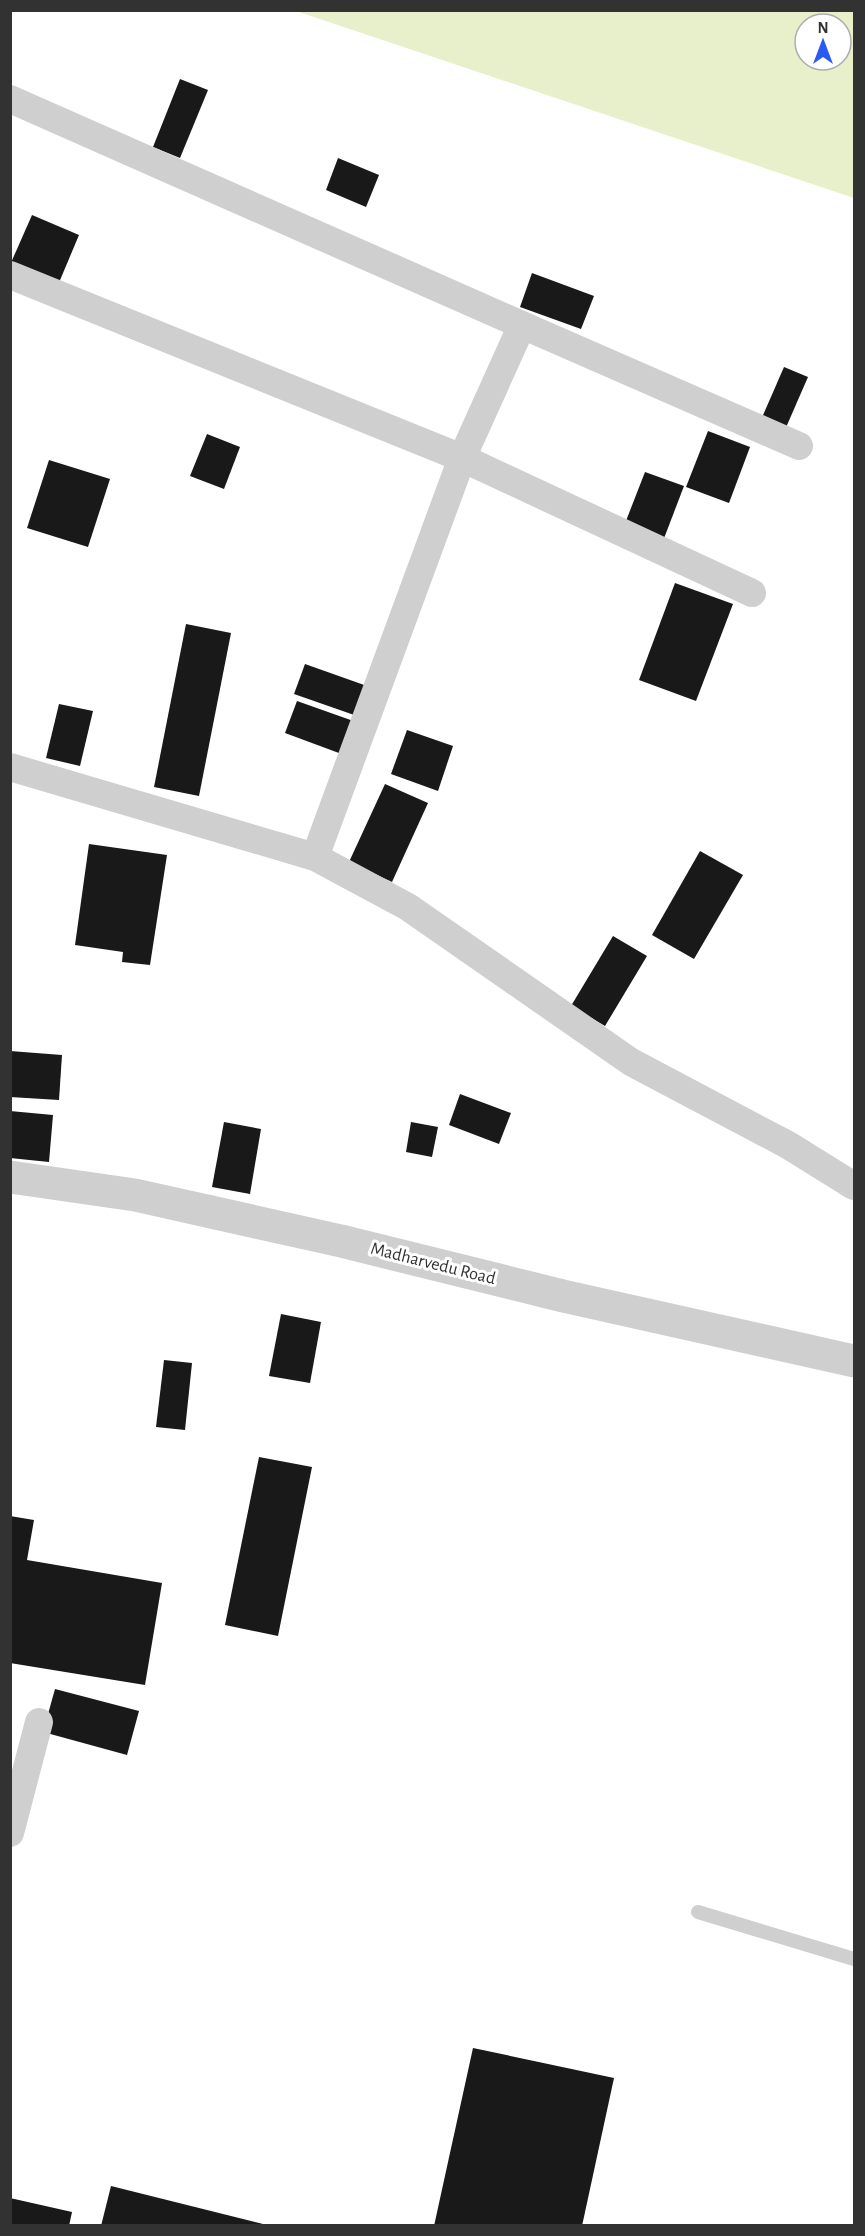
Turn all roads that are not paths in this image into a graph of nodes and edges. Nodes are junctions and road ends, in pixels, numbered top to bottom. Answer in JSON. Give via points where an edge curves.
{"nodes":[{"id":1,"x":10,"y":99,"type":"edge"},
{"id":2,"x":10,"y":274,"type":"edge"},
{"id":3,"x":522,"y":325,"type":"junction"},
{"id":4,"x":799,"y":446,"type":"dead end"},
{"id":5,"x":462,"y":458,"type":"junction"},
{"id":6,"x":752,"y":592,"type":"dead end"},
{"id":7,"x":10,"y":767,"type":"edge"},
{"id":8,"x":315,"y":857,"type":"junction"},
{"id":9,"x":10,"y":1177,"type":"edge"},
{"id":10,"x":855,"y":1186,"type":"edge"},
{"id":11,"x":855,"y":1361,"type":"edge"},
{"id":12,"x":39,"y":1722,"type":"dead end"},
{"id":13,"x":10,"y":1833,"type":"edge"},
{"id":14,"x":698,"y":1912,"type":"dead end"},
{"id":15,"x":855,"y":1959,"type":"edge"}],
"edges":[{"from":1,"to":3,"type":"street"},
{"from":2,"to":5,"type":"street"},
{"from":3,"to":4,"type":"street"},
{"from":3,"to":5,"type":"street"},
{"from":5,"to":6,"type":"street"},
{"from":5,"to":8,"type":"street"},
{"from":7,"to":8,"type":"street"},
{"from":8,"to":10,"type":"street","via":[[408,907],[631,1062],[788,1145]]},
{"from":9,"to":11,"type":"street","name":"Madharvedu Road","via":[[135,1195]]},
{"from":12,"to":13,"type":"street"},
{"from":14,"to":15,"type":"lane"}]}
